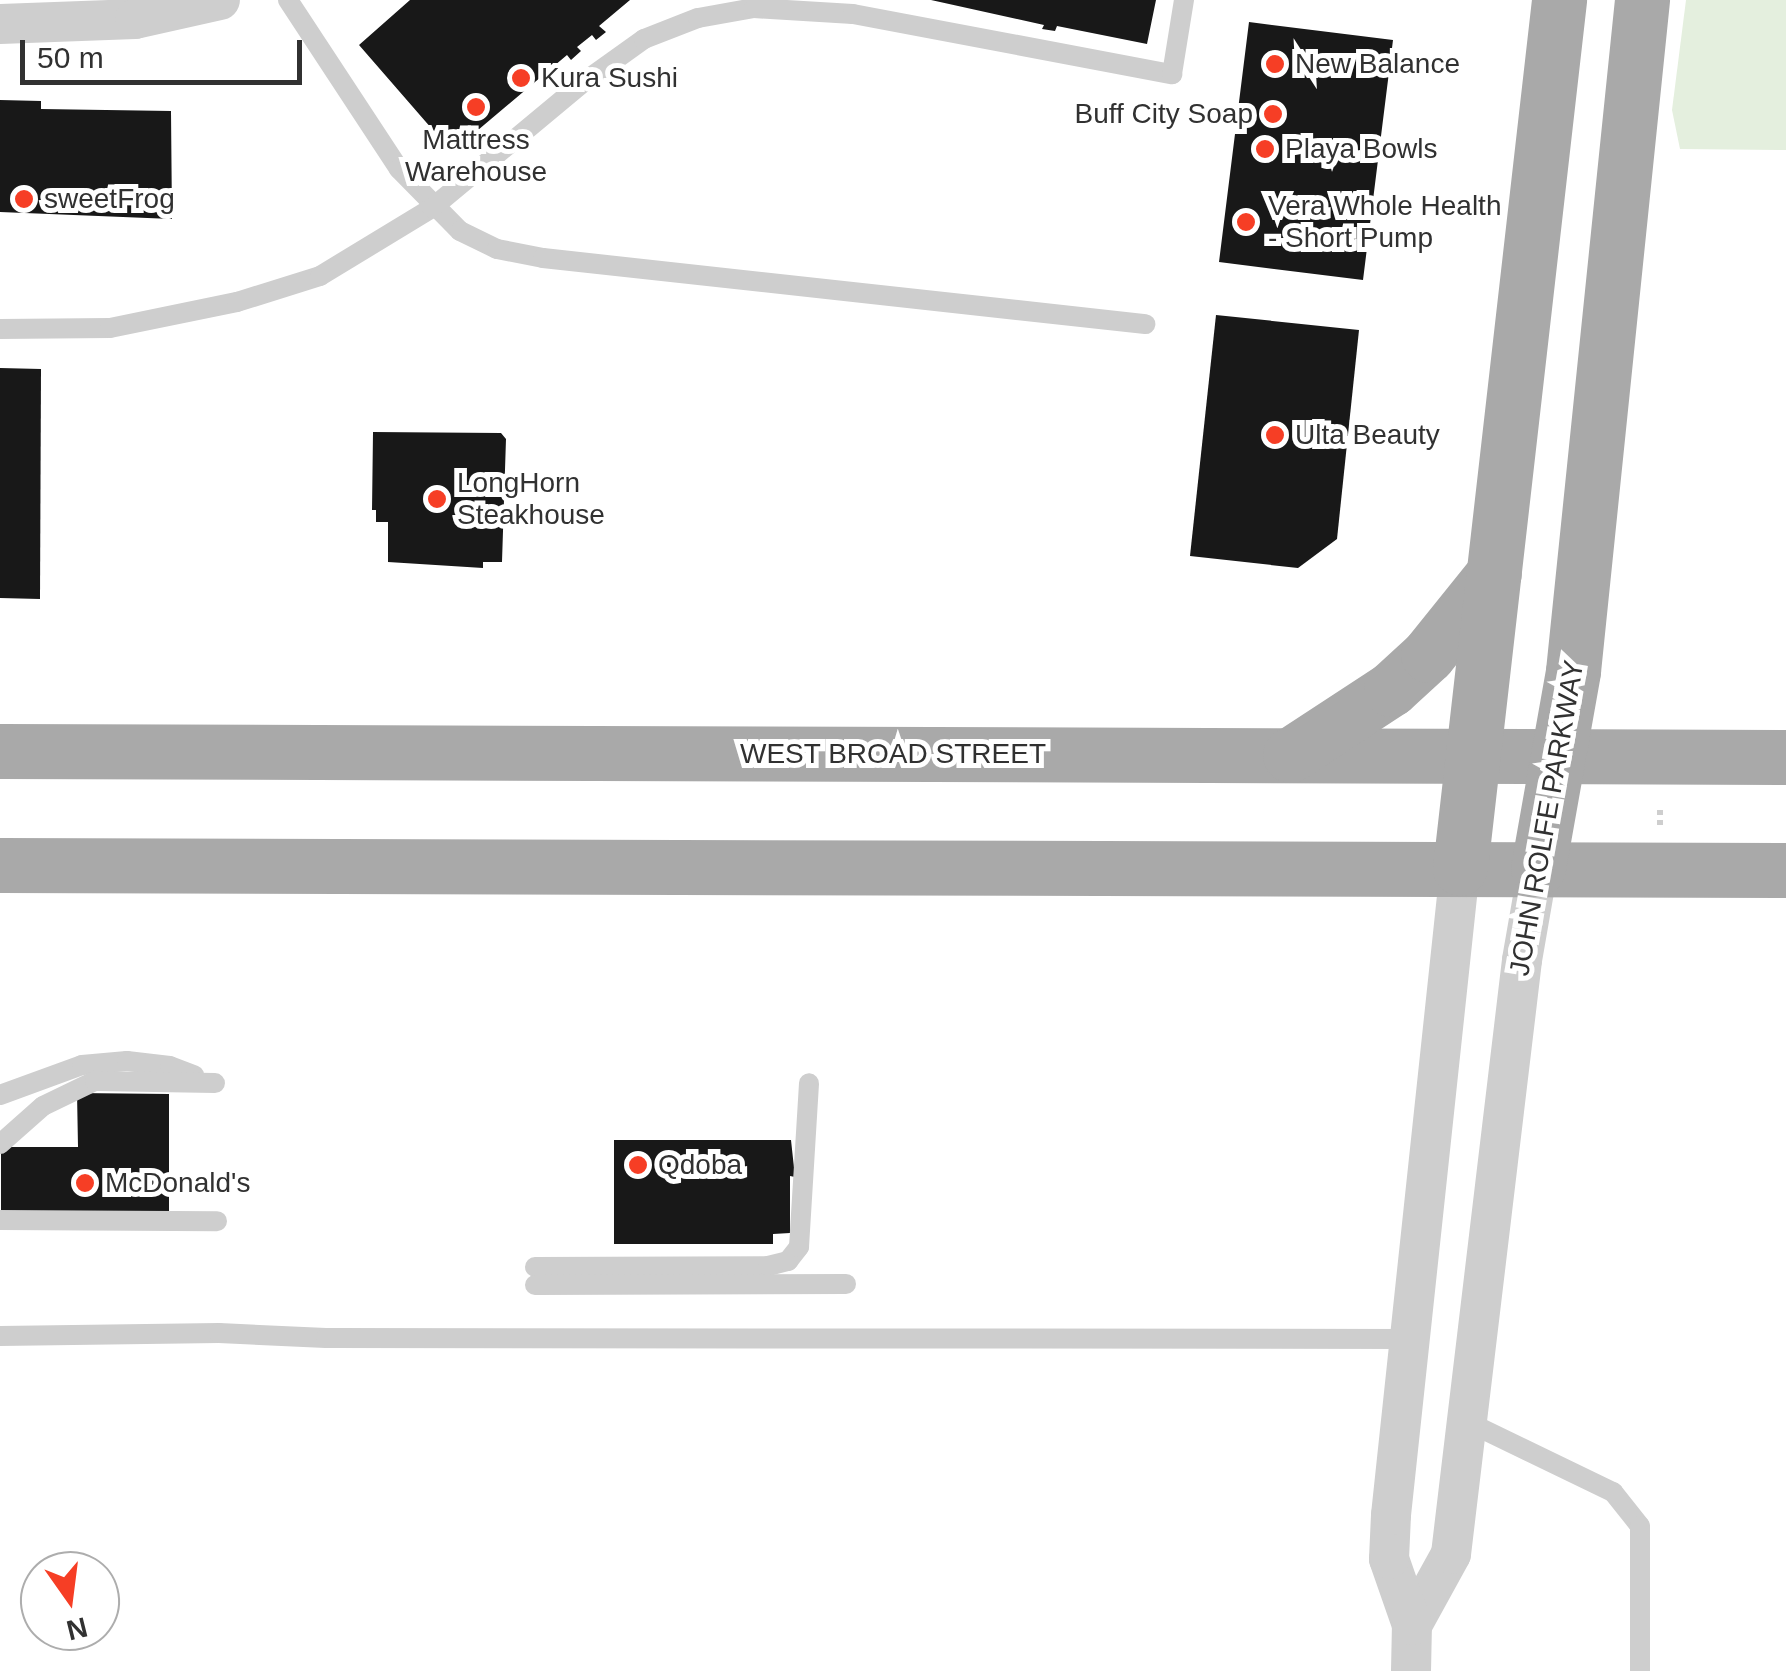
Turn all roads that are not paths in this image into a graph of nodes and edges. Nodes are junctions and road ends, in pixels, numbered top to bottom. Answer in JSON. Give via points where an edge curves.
{"nodes":[{"id":1,"x":220,"y":0,"type":"edge"},
{"id":2,"x":288,"y":0,"type":"edge"},
{"id":3,"x":1184,"y":0,"type":"edge"},
{"id":4,"x":1559,"y":0,"type":"edge"},
{"id":5,"x":1642,"y":0,"type":"edge"},
{"id":6,"x":0,"y":11,"type":"edge"},
{"id":7,"x":0,"y":24,"type":"edge"},
{"id":8,"x":52,"y":25,"type":"junction"},
{"id":9,"x":432,"y":208,"type":"junction"},
{"id":10,"x":1145,"y":324,"type":"dead end"},
{"id":11,"x":0,"y":328,"type":"edge"},
{"id":12,"x":1494,"y":572,"type":"junction"},
{"id":13,"x":0,"y":751,"type":"edge"},
{"id":14,"x":1290,"y":755,"type":"junction"},
{"id":15,"x":1786,"y":757,"type":"edge"},
{"id":16,"x":1473,"y":758,"type":"junction"},
{"id":17,"x":1560,"y":758,"type":"junction"},
{"id":18,"x":0,"y":865,"type":"edge"},
{"id":19,"x":1460,"y":868,"type":"junction"},
{"id":20,"x":1538,"y":868,"type":"junction"},
{"id":21,"x":1786,"y":870,"type":"edge"},
{"id":22,"x":808,"y":1083,"type":"dead end"},
{"id":23,"x":0,"y":1095,"type":"edge"},
{"id":24,"x":0,"y":1144,"type":"edge"},
{"id":25,"x":0,"y":1220,"type":"edge"},
{"id":26,"x":216,"y":1221,"type":"dead end"},
{"id":27,"x":846,"y":1284,"type":"dead end"},
{"id":28,"x":0,"y":1336,"type":"edge"},
{"id":29,"x":1409,"y":1339,"type":"junction"},
{"id":30,"x":1470,"y":1423,"type":"junction"},
{"id":31,"x":1412,"y":1625,"type":"junction"},
{"id":32,"x":1411,"y":1671,"type":"edge"},
{"id":33,"x":1640,"y":1671,"type":"edge"}],
"edges":[{"from":1,"to":8,"type":"street","via":[[135,19]]},
{"from":2,"to":9,"type":"lane","via":[[370,128]]},
{"from":3,"to":9,"type":"lane","via":[[1172,74],[852,14],[754,8],[698,18],[644,39]]},
{"from":4,"to":12,"type":"main road","name":"JOHN ROLFE PARKWAY"},
{"from":5,"to":17,"type":"main road","name":"JOHN ROLFE PARKWAY"},
{"from":6,"to":8,"type":"street"},
{"from":7,"to":8,"type":"street"},
{"from":9,"to":10,"type":"lane","via":[[497,249],[543,258]]},
{"from":9,"to":11,"type":"lane","via":[[320,276],[237,302],[110,328]]},
{"from":12,"to":14,"type":"main road","via":[[1428,656],[1391,689]]},
{"from":12,"to":16,"type":"main road","name":"JOHN ROLFE PARKWAY"},
{"from":13,"to":14,"type":"main road","name":"WEST BROAD STREET"},
{"from":14,"to":16,"type":"main road","name":"WEST BROAD STREET"},
{"from":15,"to":17,"type":"main road","name":"WEST BROAD STREET"},
{"from":16,"to":17,"type":"main road","name":"WEST BROAD STREET"},
{"from":16,"to":19,"type":"main road","name":"JOHN ROLFE PARKWAY"},
{"from":17,"to":20,"type":"main road","name":"JOHN ROLFE PARKWAY"},
{"from":18,"to":19,"type":"main road"},
{"from":19,"to":20,"type":"main road"},
{"from":19,"to":29,"type":"street","name":"JOHN ROLFE PARKWAY"},
{"from":20,"to":21,"type":"main road"},
{"from":20,"to":30,"type":"street","name":"JOHN ROLFE PARKWAY"},
{"from":22,"to":27,"type":"lane","via":[[799,1247],[788,1261],[535,1276]]},
{"from":23,"to":24,"type":"lane","via":[[82,1065],[128,1061],[170,1066],[215,1083],[95,1081],[43,1106]]},
{"from":25,"to":26,"type":"lane"},
{"from":28,"to":29,"type":"lane"},
{"from":29,"to":31,"type":"street","name":"JOHN ROLFE PARKWAY","via":[[1389,1559]]},
{"from":30,"to":31,"type":"street","name":"JOHN ROLFE PARKWAY","via":[[1452,1554]]},
{"from":30,"to":33,"type":"lane","via":[[1612,1492],[1640,1526]]},
{"from":31,"to":32,"type":"street","name":"JOHN ROLFE PARKWAY"}]}
